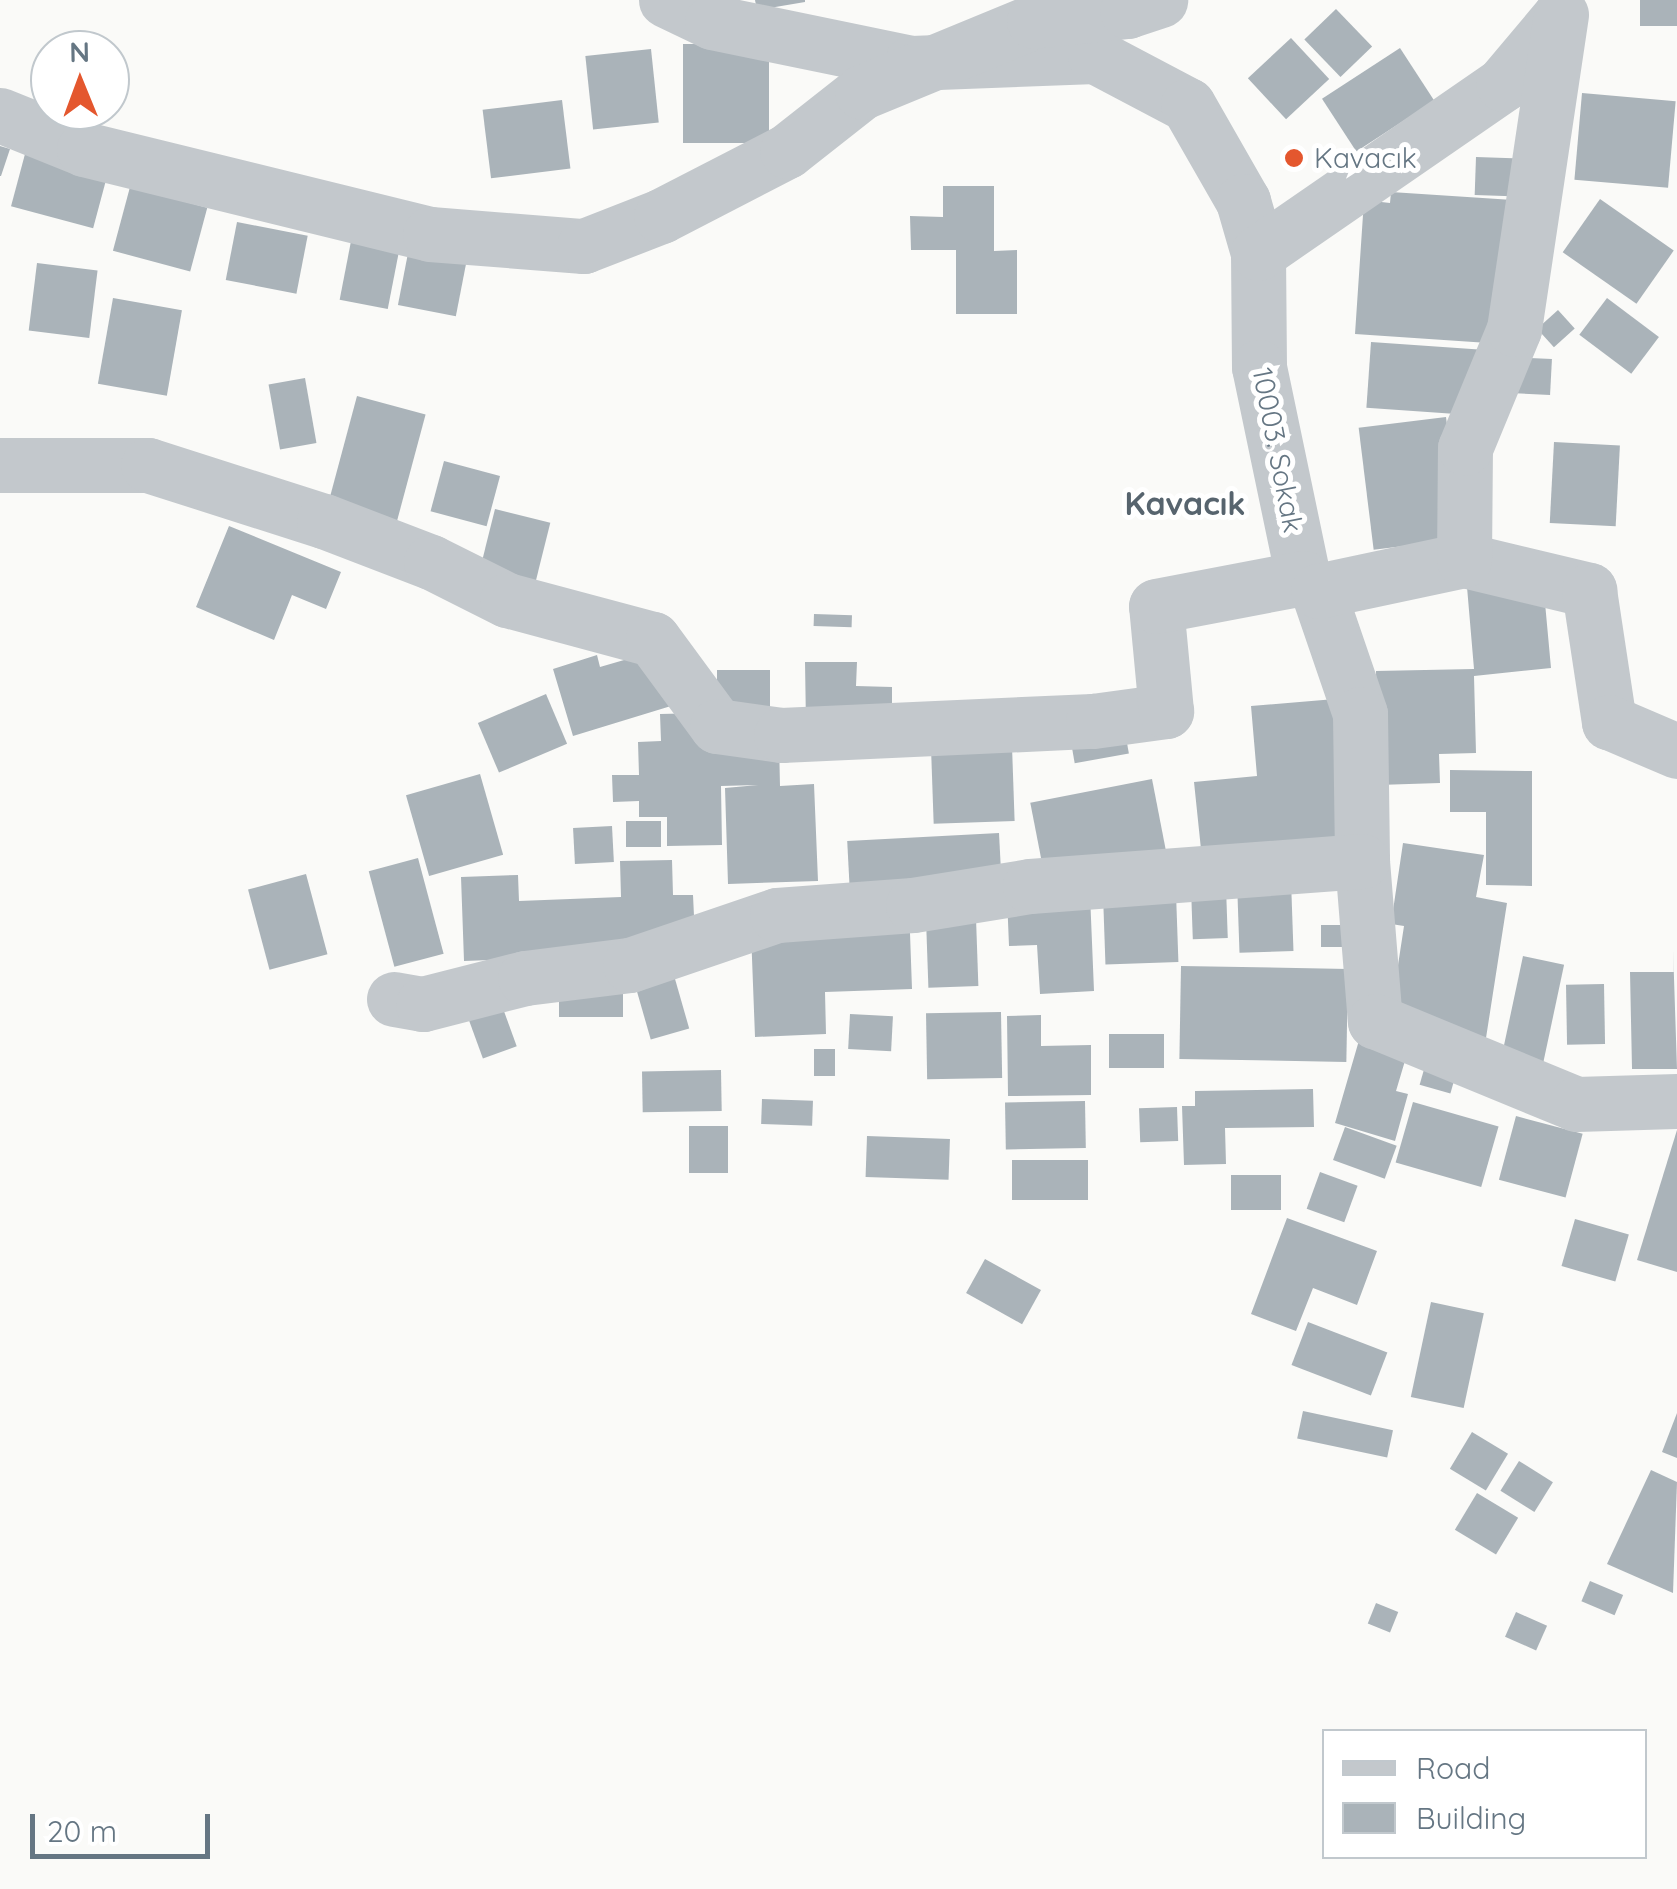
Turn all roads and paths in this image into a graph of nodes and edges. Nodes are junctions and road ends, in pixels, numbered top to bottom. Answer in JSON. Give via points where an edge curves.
{"nodes":[{"id":1,"x":666,"y":0,"type":"edge"},
{"id":2,"x":1160,"y":0,"type":"edge"},
{"id":3,"x":1562,"y":7,"type":"edge"},
{"id":4,"x":749,"y":16,"type":"edge"},
{"id":5,"x":942,"y":62,"type":"junction"},
{"id":6,"x":0,"y":115,"type":"edge"},
{"id":7,"x":1258,"y":253,"type":"junction"},
{"id":8,"x":0,"y":465,"type":"edge"},
{"id":9,"x":1464,"y":560,"type":"junction"},
{"id":10,"x":1310,"y":584,"type":"junction"},
{"id":11,"x":1677,"y":751,"type":"edge"},
{"id":12,"x":1362,"y":861,"type":"junction"},
{"id":13,"x":394,"y":998,"type":"dead end"},
{"id":14,"x":1677,"y":1101,"type":"edge"}],
"edges":[{"from":1,"to":4,"type":"street","name":"10003. Sokak","via":[[712,22]]},
{"from":2,"to":5,"type":"street","via":[[1126,11],[1034,21]]},
{"from":3,"to":7,"type":"street","via":[[1503,84]]},
{"from":3,"to":9,"type":"street","via":[[1514,329],[1465,448]]},
{"from":4,"to":5,"type":"street","name":"10003. Sokak","via":[[911,63]]},
{"from":5,"to":6,"type":"street","via":[[862,92],[787,151],[661,216],[584,246],[430,234],[84,149]]},
{"from":5,"to":7,"type":"street","name":"10003. Sokak","via":[[1095,56],[1188,105],[1244,202]]},
{"from":7,"to":10,"type":"street","name":"10003. Sokak","via":[[1259,367]]},
{"from":8,"to":10,"type":"street","via":[[148,465],[324,521],[507,600],[653,639],[717,726],[781,735],[1093,721],[1166,711],[1156,606]]},
{"from":9,"to":10,"type":"street"},
{"from":9,"to":11,"type":"street","via":[[1589,590],[1609,722]]},
{"from":10,"to":12,"type":"street","name":"10003. Sokak","via":[[1360,714]]},
{"from":12,"to":13,"type":"street","via":[[1030,886],[914,905],[778,915],[630,964],[525,978],[422,1004]]},
{"from":12,"to":14,"type":"street","name":"10003. Sokak","via":[[1375,1021],[1576,1104]]}]}
